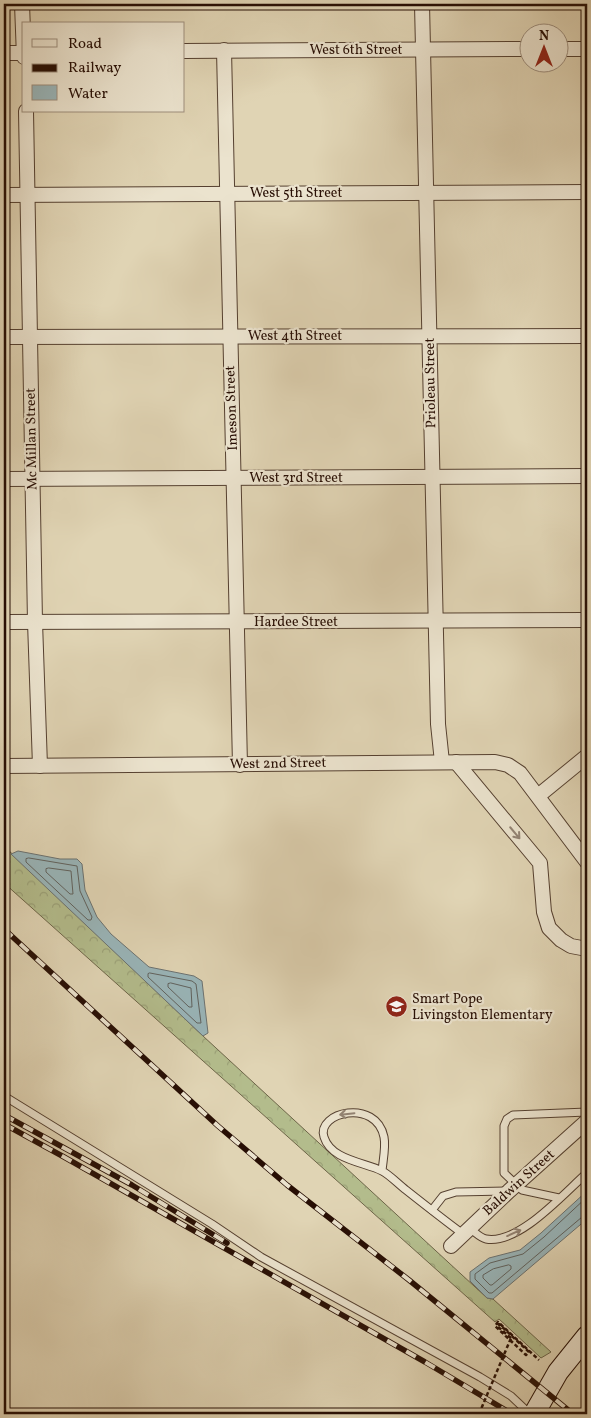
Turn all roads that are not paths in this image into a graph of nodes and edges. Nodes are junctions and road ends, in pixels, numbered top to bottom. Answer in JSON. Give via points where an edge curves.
{"nodes":[{"id":1,"x":22,"y":4,"type":"edge"},
{"id":2,"x":422,"y":4,"type":"edge"},
{"id":3,"x":23,"y":22,"type":"edge"},
{"id":4,"x":518,"y":49,"type":"edge"},
{"id":5,"x":568,"y":49,"type":"edge"},
{"id":6,"x":587,"y":49,"type":"edge"},
{"id":7,"x":224,"y":50,"type":"junction"},
{"id":8,"x":423,"y":50,"type":"junction"},
{"id":9,"x":185,"y":51,"type":"edge"},
{"id":10,"x":4,"y":53,"type":"edge"},
{"id":11,"x":22,"y":53,"type":"edge"},
{"id":12,"x":26,"y":112,"type":"edge"},
{"id":13,"x":587,"y":192,"type":"edge"},
{"id":14,"x":426,"y":193,"type":"junction"},
{"id":15,"x":227,"y":194,"type":"junction"},
{"id":16,"x":4,"y":195,"type":"edge"},
{"id":17,"x":28,"y":195,"type":"junction"},
{"id":18,"x":230,"y":336,"type":"junction"},
{"id":19,"x":430,"y":336,"type":"junction"},
{"id":20,"x":587,"y":336,"type":"edge"},
{"id":21,"x":4,"y":337,"type":"edge"},
{"id":22,"x":30,"y":337,"type":"junction"},
{"id":23,"x":587,"y":476,"type":"edge"},
{"id":24,"x":234,"y":478,"type":"junction"},
{"id":25,"x":433,"y":478,"type":"junction"},
{"id":26,"x":4,"y":479,"type":"edge"},
{"id":27,"x":33,"y":479,"type":"junction"},
{"id":28,"x":587,"y":620,"type":"edge"},
{"id":29,"x":437,"y":621,"type":"junction"},
{"id":30,"x":4,"y":622,"type":"edge"},
{"id":31,"x":35,"y":622,"type":"junction"},
{"id":32,"x":237,"y":622,"type":"junction"},
{"id":33,"x":587,"y":756,"type":"edge"},
{"id":34,"x":442,"y":762,"type":"junction"},
{"id":35,"x":456,"y":762,"type":"junction"},
{"id":36,"x":240,"y":765,"type":"junction"},
{"id":37,"x":4,"y":766,"type":"edge"},
{"id":38,"x":40,"y":766,"type":"junction"},
{"id":39,"x":538,"y":796,"type":"junction"},
{"id":40,"x":587,"y":862,"type":"edge"},
{"id":41,"x":587,"y":949,"type":"edge"},
{"id":42,"x":4,"y":1096,"type":"edge"},
{"id":43,"x":587,"y":1112,"type":"edge"},
{"id":44,"x":587,"y":1121,"type":"edge"},
{"id":45,"x":382,"y":1171,"type":"junction"},
{"id":46,"x":587,"y":1173,"type":"edge"},
{"id":47,"x":513,"y":1188,"type":"junction"},
{"id":48,"x":559,"y":1198,"type":"junction"},
{"id":49,"x":432,"y":1210,"type":"junction"},
{"id":50,"x":466,"y":1231,"type":"junction"},
{"id":51,"x":450,"y":1246,"type":"dead end"},
{"id":52,"x":587,"y":1336,"type":"edge"},
{"id":53,"x":530,"y":1414,"type":"edge"},
{"id":54,"x":534,"y":1414,"type":"edge"}],
"edges":[{"from":1,"to":3,"type":"street"},
{"from":2,"to":8,"type":"street","name":"Prioleau Street"},
{"from":4,"to":8,"type":"street","name":"West 6th Street"},
{"from":5,"to":6,"type":"street"},
{"from":7,"to":8,"type":"street","name":"West 6th Street"},
{"from":7,"to":9,"type":"street","name":"West 6th Street"},
{"from":7,"to":15,"type":"street","name":"Imeson Street"},
{"from":8,"to":14,"type":"street","name":"Prioleau Street"},
{"from":10,"to":11,"type":"street"},
{"from":12,"to":17,"type":"street","name":"Mc Millan Street"},
{"from":13,"to":14,"type":"street","name":"West 5th Street"},
{"from":14,"to":15,"type":"street","name":"West 5th Street"},
{"from":14,"to":19,"type":"street","name":"Prioleau Street"},
{"from":15,"to":17,"type":"street","name":"West 5th Street"},
{"from":15,"to":18,"type":"street","name":"Imeson Street"},
{"from":16,"to":17,"type":"street","name":"West 5th Street"},
{"from":17,"to":22,"type":"street","name":"Mc Millan Street"},
{"from":18,"to":19,"type":"street","name":"West 4th Street"},
{"from":18,"to":22,"type":"street","name":"West 4th Street"},
{"from":18,"to":24,"type":"street","name":"Imeson Street"},
{"from":19,"to":20,"type":"street","name":"West 4th Street"},
{"from":19,"to":25,"type":"street","name":"Prioleau Street"},
{"from":21,"to":22,"type":"street","name":"West 4th Street"},
{"from":22,"to":27,"type":"street","name":"Mc Millan Street"},
{"from":23,"to":25,"type":"street","name":"West 3rd Street"},
{"from":24,"to":25,"type":"street","name":"West 3rd Street"},
{"from":24,"to":27,"type":"street","name":"West 3rd Street"},
{"from":24,"to":32,"type":"street","name":"Imeson Street"},
{"from":25,"to":29,"type":"street","name":"Prioleau Street"},
{"from":26,"to":27,"type":"street","name":"West 3rd Street"},
{"from":27,"to":31,"type":"street","name":"Mc Millan Street"},
{"from":28,"to":29,"type":"street","name":"Hardee Street"},
{"from":29,"to":32,"type":"street","name":"Hardee Street"},
{"from":29,"to":34,"type":"street","name":"Prioleau Street","via":[[438,724]]},
{"from":30,"to":31,"type":"street","name":"Hardee Street"},
{"from":31,"to":32,"type":"street","name":"Hardee Street"},
{"from":31,"to":38,"type":"street","name":"Mc Millan Street"},
{"from":32,"to":36,"type":"street","name":"Imeson Street"},
{"from":33,"to":39,"type":"street"},
{"from":34,"to":35,"type":"street","name":"West 2nd Street"},
{"from":34,"to":36,"type":"street","name":"West 2nd Street"},
{"from":35,"to":39,"type":"street","name":"West 2nd Street","via":[[508,765],[520,773]]},
{"from":35,"to":41,"type":"street","one_way":true,"via":[[540,863],[544,912],[549,928],[570,946]]},
{"from":36,"to":38,"type":"street","name":"West 2nd Street"},
{"from":37,"to":38,"type":"street","name":"West 2nd Street"},
{"from":39,"to":40,"type":"street","name":"West 2nd Street"},
{"from":42,"to":53,"type":"lane","via":[[261,1258],[488,1382],[511,1396]]},
{"from":43,"to":47,"type":"lane","via":[[521,1114],[507,1119],[504,1126],[504,1172]]},
{"from":44,"to":47,"type":"street","name":"Baldwin Street"},
{"from":45,"to":45,"type":"lane","one_way":true,"via":[[384,1137],[379,1123],[367,1114],[333,1116],[325,1125],[324,1136],[330,1146],[342,1156]]},
{"from":45,"to":49,"type":"lane"},
{"from":46,"to":48,"type":"lane"},
{"from":47,"to":48,"type":"lane"},
{"from":47,"to":49,"type":"lane","via":[[456,1192],[443,1196]]},
{"from":47,"to":50,"type":"street","name":"Baldwin Street"},
{"from":50,"to":48,"type":"lane","one_way":true,"via":[[485,1239],[510,1235],[530,1224]]},
{"from":49,"to":50,"type":"lane"},
{"from":50,"to":51,"type":"street","name":"Baldwin Street"},
{"from":52,"to":54,"type":"street","via":[[558,1372]]}]}
